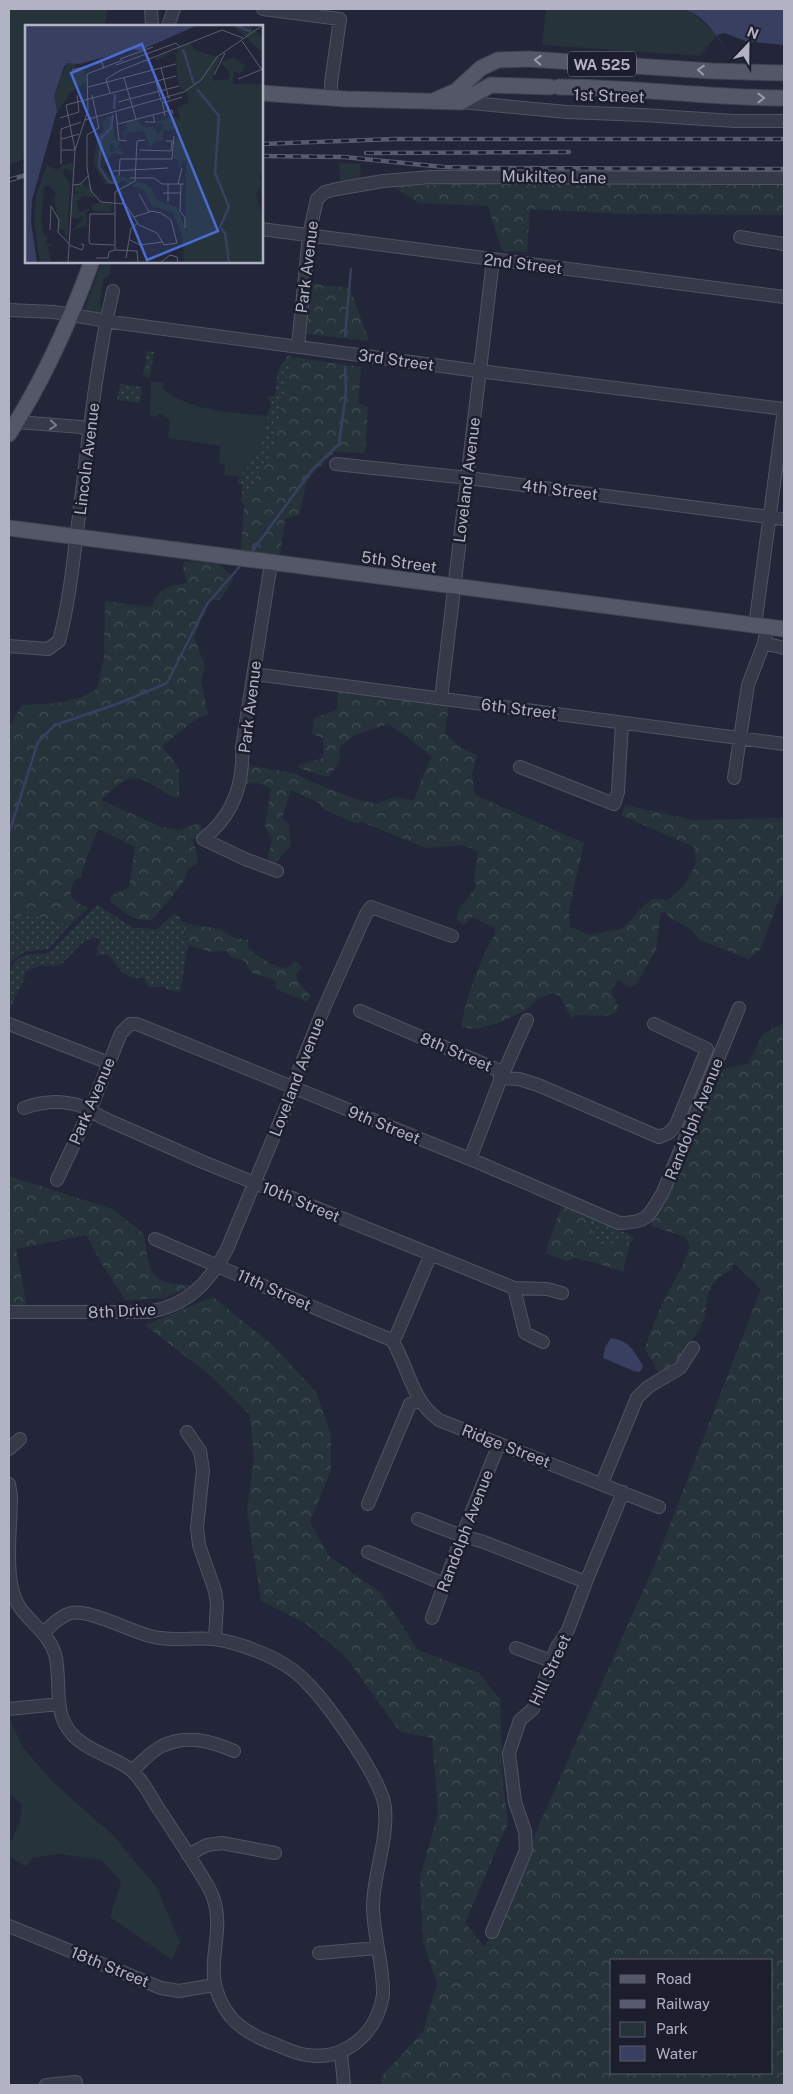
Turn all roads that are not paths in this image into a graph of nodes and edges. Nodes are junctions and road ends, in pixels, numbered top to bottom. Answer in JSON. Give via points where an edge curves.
{"nodes":[{"id":1,"x":151,"y":9,"type":"edge"},
{"id":2,"x":174,"y":9,"type":"edge"},
{"id":3,"x":263,"y":9,"type":"edge"},
{"id":4,"x":152,"y":25,"type":"edge"},
{"id":5,"x":168,"y":25,"type":"edge"},
{"id":6,"x":784,"y":73,"type":"edge"},
{"id":7,"x":262,"y":93,"type":"edge"},
{"id":8,"x":331,"y":98,"type":"junction"},
{"id":9,"x":784,"y":98,"type":"edge"},
{"id":10,"x":432,"y":101,"type":"junction"},
{"id":11,"x":461,"y":102,"type":"junction"},
{"id":12,"x":784,"y":121,"type":"edge"},
{"id":13,"x":784,"y":178,"type":"edge"},
{"id":14,"x":325,"y":192,"type":"joint"},
{"id":15,"x":262,"y":229,"type":"edge"},
{"id":16,"x":309,"y":235,"type":"junction"},
{"id":17,"x":740,"y":237,"type":"dead end"},
{"id":18,"x":784,"y":244,"type":"edge"},
{"id":19,"x":493,"y":260,"type":"junction"},
{"id":20,"x":92,"y":262,"type":"edge"},
{"id":21,"x":113,"y":291,"type":"dead end"},
{"id":22,"x":784,"y":296,"type":"edge"},
{"id":23,"x":9,"y":310,"type":"edge"},
{"id":24,"x":70,"y":315,"type":"junction"},
{"id":25,"x":107,"y":321,"type":"junction"},
{"id":26,"x":298,"y":346,"type":"junction"},
{"id":27,"x":480,"y":370,"type":"junction"},
{"id":28,"x":784,"y":409,"type":"edge"},
{"id":29,"x":13,"y":428,"type":"edge"},
{"id":30,"x":90,"y":431,"type":"junction"},
{"id":31,"x":336,"y":464,"type":"dead end"},
{"id":32,"x":468,"y":478,"type":"junction"},
{"id":33,"x":770,"y":517,"type":"junction"},
{"id":34,"x":784,"y":519,"type":"edge"},
{"id":35,"x":9,"y":528,"type":"edge"},
{"id":36,"x":76,"y":538,"type":"junction"},
{"id":37,"x":271,"y":563,"type":"junction"},
{"id":38,"x":454,"y":587,"type":"junction"},
{"id":39,"x":761,"y":627,"type":"junction"},
{"id":40,"x":784,"y":629,"type":"edge"},
{"id":41,"x":764,"y":643,"type":"junction"},
{"id":42,"x":9,"y":646,"type":"edge"},
{"id":43,"x":784,"y":648,"type":"edge"},
{"id":44,"x":254,"y":674,"type":"junction"},
{"id":45,"x":442,"y":699,"type":"junction"},
{"id":46,"x":622,"y":723,"type":"junction"},
{"id":47,"x":740,"y":738,"type":"junction"},
{"id":48,"x":784,"y":744,"type":"edge"},
{"id":49,"x":520,"y":767,"type":"dead end"},
{"id":50,"x":734,"y":778,"type":"dead end"},
{"id":51,"x":277,"y":871,"type":"dead end"},
{"id":52,"x":452,"y":936,"type":"dead end"},
{"id":53,"x":739,"y":1008,"type":"dead end"},
{"id":54,"x":360,"y":1011,"type":"dead end"},
{"id":55,"x":527,"y":1020,"type":"dead end"},
{"id":56,"x":9,"y":1024,"type":"edge"},
{"id":57,"x":130,"y":1024,"type":"joint"},
{"id":58,"x":654,"y":1024,"type":"dead end"},
{"id":59,"x":109,"y":1064,"type":"junction"},
{"id":60,"x":501,"y":1078,"type":"junction"},
{"id":61,"x":294,"y":1088,"type":"junction"},
{"id":62,"x":24,"y":1108,"type":"dead end"},
{"id":63,"x":91,"y":1108,"type":"junction"},
{"id":64,"x":659,"y":1137,"type":"joint"},
{"id":65,"x":470,"y":1159,"type":"junction"},
{"id":66,"x":57,"y":1180,"type":"dead end"},
{"id":67,"x":254,"y":1183,"type":"junction"},
{"id":68,"x":638,"y":1223,"type":"joint"},
{"id":69,"x":155,"y":1239,"type":"dead end"},
{"id":70,"x":431,"y":1254,"type":"junction"},
{"id":71,"x":219,"y":1265,"type":"junction"},
{"id":72,"x":514,"y":1288,"type":"junction"},
{"id":73,"x":562,"y":1293,"type":"dead end"},
{"id":74,"x":9,"y":1312,"type":"edge"},
{"id":75,"x":392,"y":1340,"type":"junction"},
{"id":76,"x":544,"y":1342,"type":"dead end"},
{"id":77,"x":693,"y":1348,"type":"dead end"},
{"id":78,"x":419,"y":1401,"type":"junction"},
{"id":79,"x":187,"y":1432,"type":"dead end"},
{"id":80,"x":20,"y":1439,"type":"dead end"},
{"id":81,"x":499,"y":1444,"type":"junction"},
{"id":82,"x":9,"y":1449,"type":"edge"},
{"id":83,"x":602,"y":1483,"type":"junction"},
{"id":84,"x":9,"y":1484,"type":"edge"},
{"id":85,"x":623,"y":1492,"type":"junction"},
{"id":86,"x":368,"y":1504,"type":"dead end"},
{"id":87,"x":660,"y":1507,"type":"dead end"},
{"id":88,"x":418,"y":1519,"type":"dead end"},
{"id":89,"x":462,"y":1536,"type":"junction"},
{"id":90,"x":368,"y":1552,"type":"dead end"},
{"id":91,"x":9,"y":1575,"type":"edge"},
{"id":92,"x":586,"y":1582,"type":"junction"},
{"id":93,"x":444,"y":1584,"type":"junction"},
{"id":94,"x":432,"y":1618,"type":"dead end"},
{"id":95,"x":44,"y":1633,"type":"junction"},
{"id":96,"x":215,"y":1639,"type":"junction"},
{"id":97,"x":516,"y":1648,"type":"dead end"},
{"id":98,"x":551,"y":1662,"type":"junction"},
{"id":99,"x":59,"y":1704,"type":"junction"},
{"id":100,"x":9,"y":1709,"type":"edge"},
{"id":101,"x":234,"y":1751,"type":"dead end"},
{"id":102,"x":132,"y":1771,"type":"junction"},
{"id":103,"x":275,"y":1853,"type":"dead end"},
{"id":104,"x":188,"y":1855,"type":"junction"},
{"id":105,"x":9,"y":1926,"type":"edge"},
{"id":106,"x":492,"y":1932,"type":"dead end"},
{"id":107,"x":377,"y":1948,"type":"junction"},
{"id":108,"x":319,"y":1954,"type":"dead end"},
{"id":109,"x":214,"y":1985,"type":"junction"},
{"id":110,"x":341,"y":2053,"type":"junction"},
{"id":111,"x":76,"y":2082,"type":"dead end"},
{"id":112,"x":46,"y":2085,"type":"edge"},
{"id":113,"x":344,"y":2085,"type":"edge"}],
"edges":[{"from":1,"to":4,"type":"street"},
{"from":2,"to":5,"type":"street"},
{"from":3,"to":8,"type":"street","via":[[340,19]]},
{"from":6,"to":10,"type":"main road","number":"WA 525","one_way":true,"via":[[498,60],[481,68],[450,95]]},
{"from":7,"to":8,"type":"main road","number":"WA 525"},
{"from":8,"to":10,"type":"main road","number":"WA 525"},
{"from":11,"to":9,"type":"main road","number":"WA 525","one_way":true,"via":[[491,85],[500,84]]},
{"from":10,"to":11,"type":"main road","name":"1st Street","number":"WA 525"},
{"from":11,"to":12,"type":"street","name":"1st Street","via":[[567,112]]},
{"from":13,"to":14,"type":"street","name":"Mukilteo Lane","via":[[431,177],[383,181]]},
{"from":14,"to":16,"type":"street","name":"Park Avenue","via":[[317,199]]},
{"from":15,"to":16,"type":"street","name":"2nd Street"},
{"from":16,"to":19,"type":"street","name":"2nd Street"},
{"from":16,"to":26,"type":"street","name":"Park Avenue"},
{"from":17,"to":18,"type":"street"},
{"from":19,"to":22,"type":"street","name":"2nd Street"},
{"from":19,"to":27,"type":"street","name":"Loveland Avenue"},
{"from":20,"to":24,"type":"main road"},
{"from":21,"to":25,"type":"street","name":"Lincoln Avenue"},
{"from":23,"to":24,"type":"street","name":"3rd Street"},
{"from":24,"to":25,"type":"street","name":"3rd Street"},
{"from":24,"to":29,"type":"main road"},
{"from":25,"to":26,"type":"street","name":"3rd Street"},
{"from":25,"to":30,"type":"street","name":"Lincoln Avenue"},
{"from":26,"to":27,"type":"street","name":"3rd Street"},
{"from":27,"to":28,"type":"street","name":"3rd Street"},
{"from":27,"to":32,"type":"street","name":"Loveland Avenue"},
{"from":28,"to":33,"type":"street"},
{"from":29,"to":30,"type":"street","one_way":true,"via":[[80,427]]},
{"from":30,"to":36,"type":"street","name":"Lincoln Avenue"},
{"from":31,"to":32,"type":"street","name":"4th Street"},
{"from":32,"to":33,"type":"street","name":"4th Street"},
{"from":32,"to":38,"type":"street","name":"Loveland Avenue"},
{"from":33,"to":34,"type":"street","name":"4th Street"},
{"from":33,"to":39,"type":"street"},
{"from":35,"to":36,"type":"main road","name":"5th Street"},
{"from":36,"to":37,"type":"main road","name":"5th Street"},
{"from":36,"to":42,"type":"street","name":"Lincoln Avenue","via":[[59,640],[48,649]]},
{"from":37,"to":38,"type":"main road","name":"5th Street"},
{"from":37,"to":44,"type":"street","name":"Park Avenue"},
{"from":38,"to":39,"type":"main road","name":"5th Street"},
{"from":38,"to":45,"type":"street","name":"Loveland Avenue"},
{"from":39,"to":40,"type":"main road","name":"5th Street"},
{"from":39,"to":41,"type":"street"},
{"from":41,"to":43,"type":"street"},
{"from":41,"to":47,"type":"street","via":[[748,685]]},
{"from":44,"to":45,"type":"street","name":"6th Street"},
{"from":44,"to":51,"type":"street","name":"Park Avenue","via":[[236,796],[222,822],[203,839]]},
{"from":45,"to":46,"type":"street","name":"6th Street"},
{"from":46,"to":47,"type":"street","name":"6th Street"},
{"from":46,"to":49,"type":"street","via":[[618,792],[614,804]]},
{"from":47,"to":48,"type":"street","name":"6th Street"},
{"from":47,"to":50,"type":"street"},
{"from":52,"to":61,"type":"street","name":"Loveland Avenue","via":[[372,907],[324,1008]]},
{"from":53,"to":68,"type":"street","name":"Randolph Avenue","via":[[663,1192],[651,1212]]},
{"from":54,"to":60,"type":"street","name":"8th Street","via":[[498,1070]]},
{"from":55,"to":60,"type":"street"},
{"from":56,"to":59,"type":"street"},
{"from":57,"to":59,"type":"street","name":"Park Avenue","via":[[121,1033]]},
{"from":57,"to":61,"type":"street","name":"9th Street","via":[[146,1026]]},
{"from":58,"to":64,"type":"street","name":"Randolph Avenue","via":[[706,1049],[676,1125]]},
{"from":59,"to":63,"type":"street","name":"Park Avenue"},
{"from":60,"to":64,"type":"street","name":"8th Street","via":[[538,1085]]},
{"from":60,"to":65,"type":"street"},
{"from":61,"to":65,"type":"street","name":"9th Street"},
{"from":61,"to":67,"type":"street","name":"Loveland Avenue"},
{"from":62,"to":63,"type":"street","via":[[49,1101]]},
{"from":63,"to":66,"type":"street","name":"Park Avenue"},
{"from":63,"to":67,"type":"street","name":"10th Street","via":[[101,1117]]},
{"from":65,"to":68,"type":"street","name":"9th Street","via":[[618,1223]]},
{"from":67,"to":70,"type":"street","name":"10th Street"},
{"from":67,"to":71,"type":"street","name":"Loveland Avenue"},
{"from":69,"to":71,"type":"street","name":"11th Street"},
{"from":70,"to":72,"type":"street","name":"10th Street"},
{"from":70,"to":75,"type":"street"},
{"from":71,"to":74,"type":"street","name":"8th Drive","via":[[194,1294],[159,1310],[120,1314]]},
{"from":71,"to":75,"type":"street","name":"11th Street"},
{"from":72,"to":73,"type":"street"},
{"from":72,"to":76,"type":"street","via":[[525,1333]]},
{"from":75,"to":78,"type":"street","name":"Ridge Street"},
{"from":77,"to":83,"type":"street","via":[[680,1368],[648,1387],[637,1398]]},
{"from":78,"to":81,"type":"street","name":"Ridge Street","via":[[440,1420]]},
{"from":78,"to":86,"type":"street","via":[[410,1404]]},
{"from":79,"to":96,"type":"street","via":[[200,1451],[203,1470],[197,1528],[199,1545],[215,1591]]},
{"from":80,"to":82,"type":"street"},
{"from":81,"to":83,"type":"street","name":"Ridge Street"},
{"from":81,"to":89,"type":"street","name":"Randolph Avenue"},
{"from":83,"to":85,"type":"street","name":"Ridge Street"},
{"from":84,"to":91,"type":"street"},
{"from":85,"to":87,"type":"street","name":"Ridge Street"},
{"from":85,"to":92,"type":"street","name":"Hill Street"},
{"from":88,"to":89,"type":"street"},
{"from":89,"to":92,"type":"street"},
{"from":89,"to":93,"type":"street","name":"Randolph Avenue"},
{"from":90,"to":93,"type":"street"},
{"from":91,"to":95,"type":"street","via":[[18,1605]]},
{"from":92,"to":98,"type":"street","name":"Hill Street","via":[[568,1630]]},
{"from":93,"to":94,"type":"street","name":"Randolph Avenue"},
{"from":95,"to":96,"type":"street","via":[[66,1615],[82,1612],[150,1637]]},
{"from":95,"to":99,"type":"street","via":[[55,1655]]},
{"from":96,"to":107,"type":"street","via":[[267,1655],[307,1682],[332,1712],[376,1780],[385,1806],[385,1832],[374,1896]]},
{"from":97,"to":98,"type":"street"},
{"from":98,"to":106,"type":"street","name":"Hill Street","via":[[532,1709],[520,1720],[509,1753],[515,1802],[527,1842]]},
{"from":99,"to":100,"type":"street"},
{"from":99,"to":102,"type":"street","via":[[64,1724],[82,1744]]},
{"from":101,"to":102,"type":"street","via":[[201,1740],[180,1739],[161,1746]]},
{"from":102,"to":104,"type":"street"},
{"from":103,"to":104,"type":"street","via":[[222,1843],[206,1845]]},
{"from":104,"to":109,"type":"street","via":[[212,1896],[217,1917]]},
{"from":105,"to":109,"type":"street","name":"18th Street","via":[[161,1988],[179,1991]]},
{"from":107,"to":108,"type":"street"},
{"from":107,"to":110,"type":"street","via":[[383,1982],[381,2009],[369,2031]]},
{"from":109,"to":110,"type":"street","via":[[230,2015],[250,2033],[306,2055]]},
{"from":110,"to":113,"type":"street"},
{"from":111,"to":112,"type":"street"}]}
